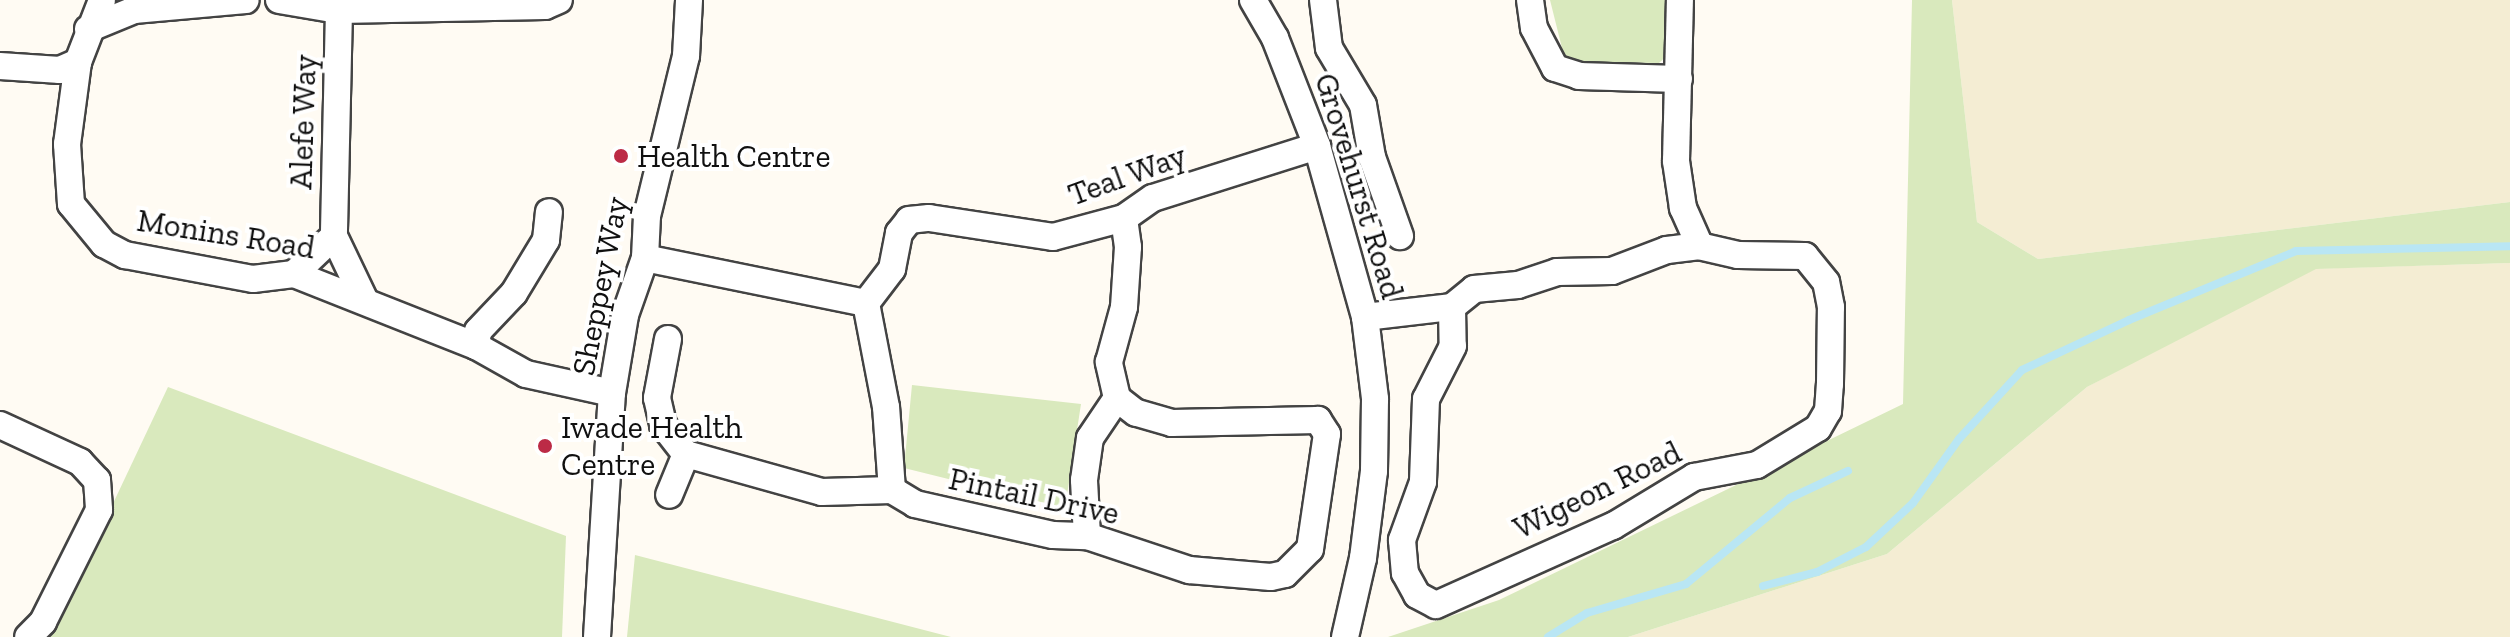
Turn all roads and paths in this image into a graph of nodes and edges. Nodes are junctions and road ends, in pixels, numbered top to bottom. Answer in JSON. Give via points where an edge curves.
{"nodes":[{"id":1,"x":102,"y":0,"type":"edge"},
{"id":2,"x":246,"y":0,"type":"edge"},
{"id":3,"x":279,"y":0,"type":"edge"},
{"id":4,"x":559,"y":0,"type":"edge"},
{"id":5,"x":689,"y":0,"type":"edge"},
{"id":6,"x":1253,"y":0,"type":"edge"},
{"id":7,"x":1323,"y":0,"type":"edge"},
{"id":8,"x":1530,"y":0,"type":"edge"},
{"id":9,"x":1680,"y":0,"type":"edge"},
{"id":10,"x":431,"y":4,"type":"edge"},
{"id":11,"x":339,"y":10,"type":"junction"},
{"id":12,"x":88,"y":29,"type":"junction"},
{"id":13,"x":78,"y":62,"type":"junction"},
{"id":14,"x":0,"y":66,"type":"edge"},
{"id":15,"x":1679,"y":79,"type":"junction"},
{"id":16,"x":1317,"y":146,"type":"junction"},
{"id":17,"x":549,"y":212,"type":"dead end"},
{"id":18,"x":1124,"y":218,"type":"junction"},
{"id":19,"x":334,"y":236,"type":"junction"},
{"id":20,"x":1400,"y":236,"type":"dead end"},
{"id":21,"x":1700,"y":246,"type":"junction"},
{"id":22,"x":645,"y":258,"type":"junction"},
{"id":23,"x":294,"y":274,"type":"junction"},
{"id":24,"x":364,"y":299,"type":"junction"},
{"id":25,"x":866,"y":303,"type":"junction"},
{"id":26,"x":1452,"y":307,"type":"junction"},
{"id":27,"x":1365,"y":317,"type":"junction"},
{"id":28,"x":668,"y":339,"type":"dead end"},
{"id":29,"x":476,"y":346,"type":"junction"},
{"id":30,"x":612,"y":393,"type":"junction"},
{"id":31,"x":1117,"y":398,"type":"junction"},
{"id":32,"x":0,"y":425,"type":"edge"},
{"id":33,"x":686,"y":454,"type":"junction"},
{"id":34,"x":892,"y":490,"type":"junction"},
{"id":35,"x":669,"y":495,"type":"dead end"},
{"id":36,"x":1087,"y":536,"type":"junction"},
{"id":37,"x":28,"y":637,"type":"edge"},
{"id":38,"x":597,"y":637,"type":"edge"},
{"id":39,"x":1345,"y":637,"type":"edge"}],
"edges":[{"from":1,"to":12,"type":"street","name":"Monins Road"},
{"from":2,"to":12,"type":"street","via":[[134,10]]},
{"from":3,"to":11,"type":"street"},
{"from":4,"to":10,"type":"street","via":[[545,6]]},
{"from":5,"to":22,"type":"street","name":"Sheppey Way","via":[[686,56],[647,216]]},
{"from":6,"to":16,"type":"street","name":"Grovehurst Road","via":[[1275,38]]},
{"from":7,"to":20,"type":"street","via":[[1329,48],[1354,82],[1363,105],[1372,157]]},
{"from":8,"to":15,"type":"street","via":[[1539,41],[1555,68],[1579,76]]},
{"from":9,"to":15,"type":"street"},
{"from":10,"to":11,"type":"street"},
{"from":11,"to":19,"type":"street","name":"Alefe Way"},
{"from":12,"to":13,"type":"street","name":"Monins Road"},
{"from":13,"to":14,"type":"street","via":[[60,70]]},
{"from":13,"to":23,"type":"street","name":"Monins Road","via":[[67,144],[71,204],[104,244],[125,255],[253,279]]},
{"from":15,"to":21,"type":"street","via":[[1676,161],[1683,208]]},
{"from":16,"to":18,"type":"street","name":"Teal Way","via":[[1153,198]]},
{"from":16,"to":27,"type":"street","name":"Grovehurst Road"},
{"from":17,"to":29,"type":"street","via":[[546,240],[514,293],[478,331]]},
{"from":18,"to":25,"type":"street","name":"Teal Way","via":[[1053,237],[929,218],[909,220],[899,233],[892,269]]},
{"from":18,"to":31,"type":"street","via":[[1124,307],[1109,362]]},
{"from":19,"to":23,"type":"street","name":"Alefe Way"},
{"from":19,"to":24,"type":"street","name":"Alefe Way"},
{"from":21,"to":26,"type":"street","via":[[1667,250],[1612,271],[1557,272],[1518,285],[1474,289]]},
{"from":21,"to":26,"type":"street","name":"Wigeon Road","via":[[1738,255],[1805,256],[1826,282],[1831,307],[1830,384],[1828,411],[1818,428],[1757,465],[1694,477],[1613,526],[1436,605],[1417,595],[1405,573],[1402,540],[1423,482],[1426,399],[1453,346]]},
{"from":22,"to":25,"type":"street"},
{"from":22,"to":30,"type":"street","name":"Sheppey Way","via":[[625,315]]},
{"from":23,"to":24,"type":"street","name":"Monins Road"},
{"from":24,"to":29,"type":"street","name":"Monins Road"},
{"from":25,"to":34,"type":"street","via":[[886,407]]},
{"from":26,"to":27,"type":"street"},
{"from":27,"to":39,"type":"street","name":"Grovehurst Road","via":[[1375,399],[1374,471],[1363,558]]},
{"from":28,"to":33,"type":"street","via":[[657,398],[663,425]]},
{"from":29,"to":30,"type":"street","name":"Monins Road","via":[[526,374]]},
{"from":30,"to":38,"type":"street","name":"Sheppey Way"},
{"from":31,"to":36,"type":"street","via":[[1090,438],[1084,480]]},
{"from":31,"to":36,"type":"street","name":"Pintail Drive","via":[[1136,413],[1172,423],[1318,420],[1327,434],[1310,549],[1285,574],[1248,577],[1189,570]]},
{"from":32,"to":37,"type":"street","via":[[80,462],[97,480],[99,510],[43,622]]},
{"from":33,"to":34,"type":"street","name":"Pintail Drive","via":[[822,492]]},
{"from":33,"to":35,"type":"street"},
{"from":34,"to":36,"type":"street","name":"Pintail Drive","via":[[915,504],[991,523]]}]}
